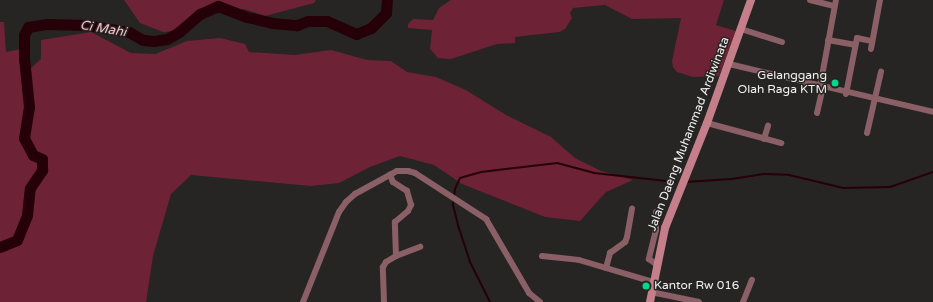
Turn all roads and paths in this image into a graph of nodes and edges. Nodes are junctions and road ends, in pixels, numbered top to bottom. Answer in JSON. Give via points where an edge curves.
{"nodes":[{"id":1,"x":751,"y":0,"type":"edge"},
{"id":2,"x":810,"y":0,"type":"edge"},
{"id":3,"x":880,"y":0,"type":"edge"},
{"id":4,"x":835,"y":3,"type":"edge"},
{"id":5,"x":741,"y":30,"type":"junction"},
{"id":6,"x":828,"y":40,"type":"junction"},
{"id":7,"x":871,"y":40,"type":"junction"},
{"id":8,"x":782,"y":42,"type":"dead end"},
{"id":9,"x":855,"y":45,"type":"junction"},
{"id":10,"x":871,"y":50,"type":"dead end"},
{"id":11,"x":729,"y":64,"type":"junction"},
{"id":12,"x":881,"y":72,"type":"dead end"},
{"id":13,"x":822,"y":87,"type":"junction"},
{"id":14,"x":846,"y":94,"type":"junction"},
{"id":15,"x":876,"y":99,"type":"junction"},
{"id":16,"x":933,"y":112,"type":"edge"},
{"id":17,"x":817,"y":113,"type":"dead end"},
{"id":18,"x":707,"y":123,"type":"junction"},
{"id":19,"x":768,"y":126,"type":"dead end"},
{"id":20,"x":867,"y":133,"type":"dead end"},
{"id":21,"x":764,"y":139,"type":"junction"},
{"id":22,"x":781,"y":143,"type":"dead end"},
{"id":23,"x":390,"y":175,"type":"junction"},
{"id":24,"x":632,"y":208,"type":"dead end"},
{"id":25,"x":656,"y":212,"type":"dead end"},
{"id":26,"x":420,"y":247,"type":"dead end"},
{"id":27,"x":396,"y":256,"type":"junction"},
{"id":28,"x":542,"y":256,"type":"dead end"},
{"id":29,"x":656,"y":264,"type":"junction"},
{"id":30,"x":606,"y":268,"type":"junction"},
{"id":31,"x":752,"y":280,"type":"dead end"},
{"id":32,"x":653,"y":282,"type":"junction"},
{"id":33,"x":651,"y":292,"type":"junction"},
{"id":34,"x":303,"y":302,"type":"edge"},
{"id":35,"x":384,"y":302,"type":"edge"},
{"id":36,"x":540,"y":302,"type":"edge"},
{"id":37,"x":650,"y":302,"type":"edge"},
{"id":38,"x":699,"y":302,"type":"edge"},
{"id":39,"x":743,"y":302,"type":"edge"}],
"edges":[{"from":1,"to":5,"type":"main road","name":"Jalan Daeng Muhammad Ardiwinata"},
{"from":2,"to":4,"type":"street"},
{"from":3,"to":7,"type":"street"},
{"from":4,"to":6,"type":"street"},
{"from":5,"to":8,"type":"street"},
{"from":5,"to":11,"type":"main road","name":"Jalan Daeng Muhammad Ardiwinata"},
{"from":6,"to":9,"type":"street"},
{"from":6,"to":13,"type":"street"},
{"from":7,"to":9,"type":"street","via":[[857,38]]},
{"from":7,"to":10,"type":"street"},
{"from":9,"to":14,"type":"street"},
{"from":11,"to":13,"type":"street"},
{"from":11,"to":18,"type":"main road","name":"Jalan Daeng Muhammad Ardiwinata"},
{"from":12,"to":15,"type":"street"},
{"from":13,"to":14,"type":"street"},
{"from":13,"to":17,"type":"street"},
{"from":14,"to":15,"type":"street"},
{"from":15,"to":16,"type":"street"},
{"from":15,"to":20,"type":"street"},
{"from":18,"to":21,"type":"street"},
{"from":18,"to":29,"type":"main road","name":"Jalan Daeng Muhammad Ardiwinata","via":[[665,228]]},
{"from":19,"to":21,"type":"street"},
{"from":21,"to":22,"type":"street"},
{"from":23,"to":27,"type":"street","via":[[393,182],[407,191],[411,205],[395,222]]},
{"from":23,"to":34,"type":"street","via":[[355,194],[339,212]]},
{"from":23,"to":36,"type":"street","via":[[402,171],[416,173],[480,214],[492,228],[529,293]]},
{"from":24,"to":30,"type":"street","via":[[625,242],[610,253]]},
{"from":25,"to":29,"type":"street","via":[[656,230],[649,259]]},
{"from":26,"to":27,"type":"street"},
{"from":27,"to":35,"type":"street","via":[[386,262],[384,267]]},
{"from":28,"to":30,"type":"street","via":[[579,260]]},
{"from":29,"to":32,"type":"main road","name":"Jalan Daeng Muhammad Ardiwinata"},
{"from":30,"to":32,"type":"street"},
{"from":31,"to":39,"type":"street"},
{"from":32,"to":33,"type":"main road","name":"Jalan Daeng Muhammad Ardiwinata"},
{"from":33,"to":37,"type":"main road","name":"Jalan Daeng Muhammad Ardiwinata"},
{"from":33,"to":38,"type":"street"}]}
